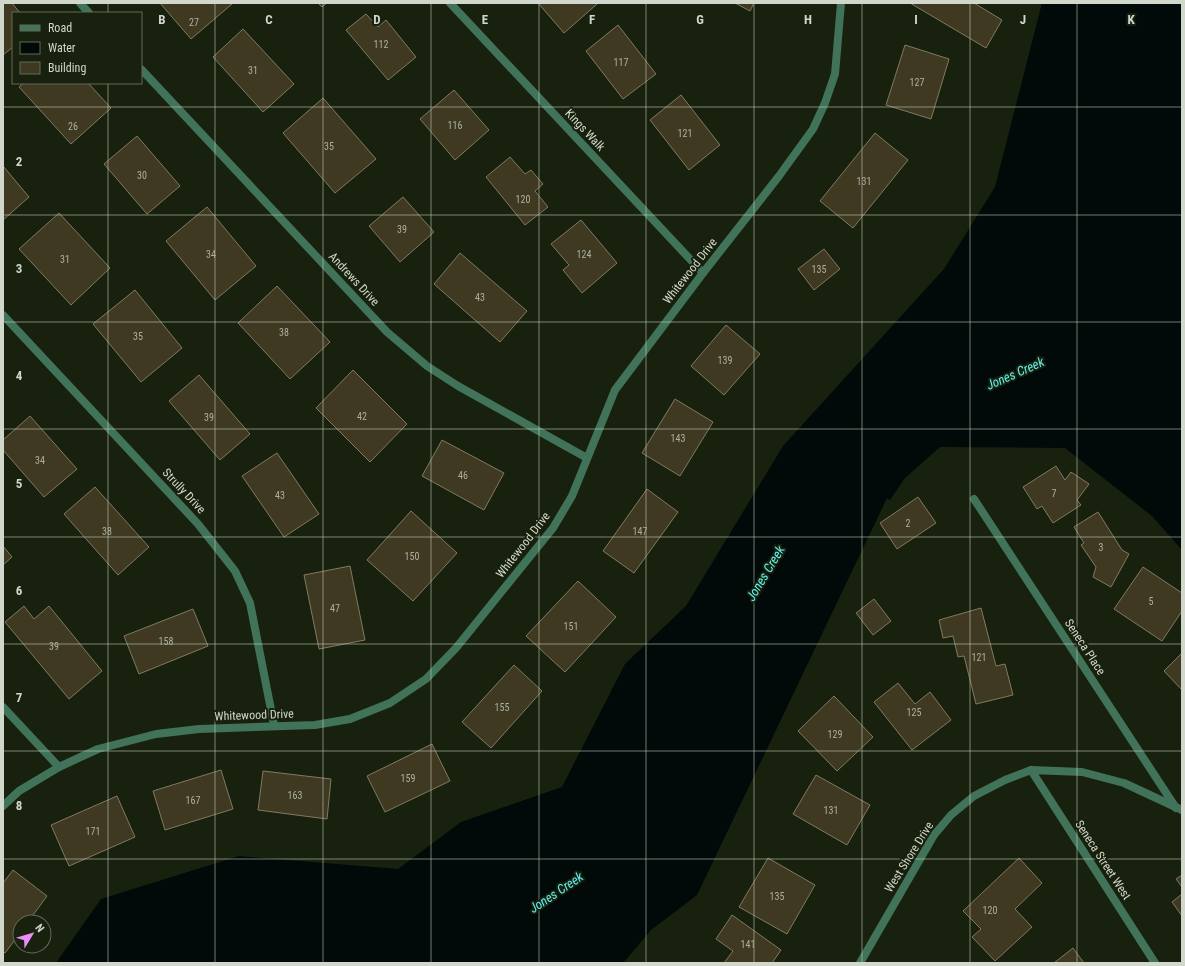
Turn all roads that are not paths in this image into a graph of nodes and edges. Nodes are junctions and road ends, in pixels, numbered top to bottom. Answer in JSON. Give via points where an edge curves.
{"nodes":[{"id":1,"x":80,"y":3,"type":"edge"},
{"id":2,"x":450,"y":3,"type":"edge"},
{"id":3,"x":841,"y":3,"type":"edge"},
{"id":4,"x":88,"y":12,"type":"edge"},
{"id":5,"x":142,"y":70,"type":"edge"},
{"id":6,"x":702,"y":273,"type":"junction"},
{"id":7,"x":3,"y":315,"type":"edge"},
{"id":8,"x":587,"y":458,"type":"junction"},
{"id":9,"x":974,"y":499,"type":"dead end"},
{"id":10,"x":3,"y":707,"type":"edge"},
{"id":11,"x":274,"y":725,"type":"junction"},
{"id":12,"x":59,"y":767,"type":"junction"},
{"id":13,"x":1031,"y":770,"type":"junction"},
{"id":14,"x":3,"y":806,"type":"edge"},
{"id":15,"x":1179,"y":809,"type":"edge"},
{"id":16,"x":860,"y":963,"type":"edge"},
{"id":17,"x":1155,"y":963,"type":"edge"}],
"edges":[{"from":1,"to":4,"type":"street"},
{"from":2,"to":6,"type":"street","name":"Kings Walk"},
{"from":3,"to":6,"type":"street","name":"Whitewood Drive","via":[[835,74],[813,129]]},
{"from":5,"to":8,"type":"street","name":"Andrews Drive","via":[[387,332],[427,366],[458,386]]},
{"from":6,"to":8,"type":"street","name":"Whitewood Drive","via":[[615,390]]},
{"from":7,"to":11,"type":"street","name":"Strully Drive","via":[[198,524],[235,572],[250,603]]},
{"from":8,"to":11,"type":"street","name":"Whitewood Drive","via":[[572,496],[553,528],[456,648],[426,680],[390,703],[350,719],[316,725]]},
{"from":9,"to":15,"type":"street","name":"Seneca Place"},
{"from":10,"to":12,"type":"street"},
{"from":11,"to":12,"type":"street","name":"Whitewood Drive","via":[[156,734],[98,749]]},
{"from":12,"to":14,"type":"street","name":"Whitewood Drive","via":[[19,791]]},
{"from":13,"to":15,"type":"street","name":"West Shore Drive","via":[[1082,772],[1124,783]]},
{"from":13,"to":16,"type":"street","name":"West Shore Drive","via":[[974,796],[951,815],[934,835]]},
{"from":13,"to":17,"type":"street","name":"Seneca Street West"}]}
